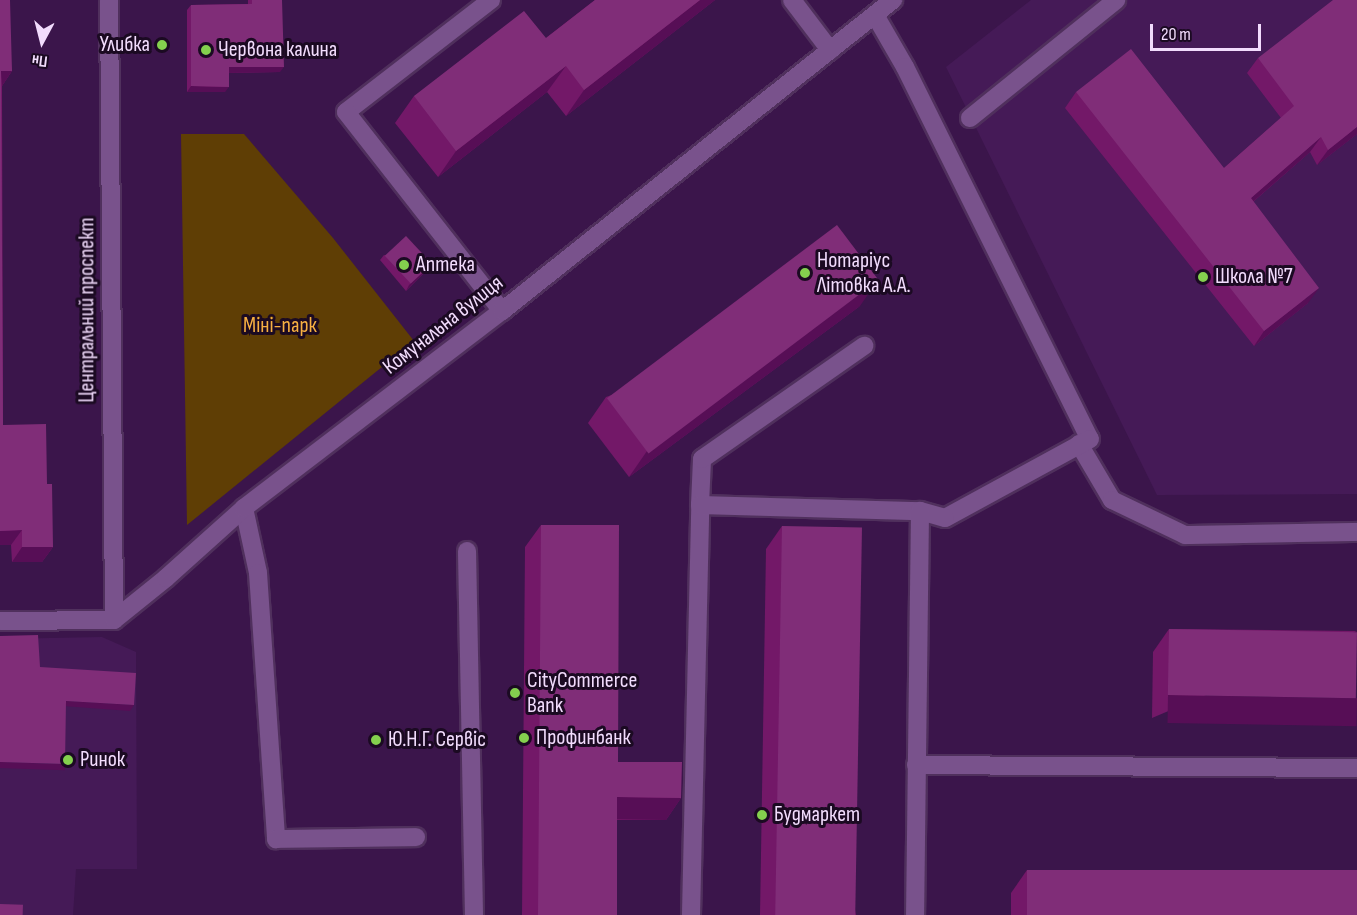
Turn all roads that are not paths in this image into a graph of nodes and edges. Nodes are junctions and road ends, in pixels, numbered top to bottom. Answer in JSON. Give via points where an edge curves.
{"nodes":[{"id":1,"x":109,"y":0,"type":"edge"},
{"id":2,"x":491,"y":0,"type":"edge"},
{"id":3,"x":792,"y":0,"type":"edge"},
{"id":4,"x":893,"y":0,"type":"edge"},
{"id":5,"x":1116,"y":0,"type":"edge"},
{"id":6,"x":875,"y":15,"type":"junction"},
{"id":7,"x":830,"y":50,"type":"junction"},
{"id":8,"x":970,"y":118,"type":"dead end"},
{"id":9,"x":502,"y":311,"type":"junction"},
{"id":10,"x":864,"y":346,"type":"dead end"},
{"id":11,"x":1079,"y":444,"type":"junction"},
{"id":12,"x":700,"y":505,"type":"junction"},
{"id":13,"x":244,"y":508,"type":"junction"},
{"id":14,"x":920,"y":511,"type":"junction"},
{"id":15,"x":1357,"y":532,"type":"edge"},
{"id":16,"x":467,"y":551,"type":"dead end"},
{"id":17,"x":114,"y":620,"type":"junction"},
{"id":18,"x":0,"y":621,"type":"edge"},
{"id":19,"x":916,"y":765,"type":"junction"},
{"id":20,"x":1357,"y":768,"type":"edge"},
{"id":21,"x":416,"y":837,"type":"dead end"},
{"id":22,"x":474,"y":915,"type":"edge"},
{"id":23,"x":691,"y":915,"type":"edge"},
{"id":24,"x":915,"y":915,"type":"edge"}],
"edges":[{"from":1,"to":17,"type":"street","name":"Центральний проспект"},
{"from":2,"to":9,"type":"street","via":[[346,112]]},
{"from":3,"to":7,"type":"street"},
{"from":4,"to":6,"type":"street","name":"Комунальна вулиця"},
{"from":5,"to":8,"type":"street"},
{"from":6,"to":7,"type":"street","name":"Комунальна вулиця"},
{"from":6,"to":11,"type":"street","via":[[910,77],[1090,439]]},
{"from":7,"to":9,"type":"street","name":"Комунальна вулиця"},
{"from":9,"to":13,"type":"street","name":"Комунальна вулиця"},
{"from":10,"to":12,"type":"street","via":[[702,459]]},
{"from":11,"to":14,"type":"street","via":[[945,518]]},
{"from":11,"to":15,"type":"street","via":[[1112,501],[1185,535]]},
{"from":12,"to":14,"type":"street"},
{"from":12,"to":23,"type":"street"},
{"from":13,"to":17,"type":"street","name":"Комунальна вулиця"},
{"from":13,"to":21,"type":"street","via":[[258,573],[276,839]]},
{"from":14,"to":19,"type":"street"},
{"from":16,"to":22,"type":"street"},
{"from":17,"to":18,"type":"street"},
{"from":19,"to":20,"type":"street"},
{"from":19,"to":24,"type":"street"}]}
